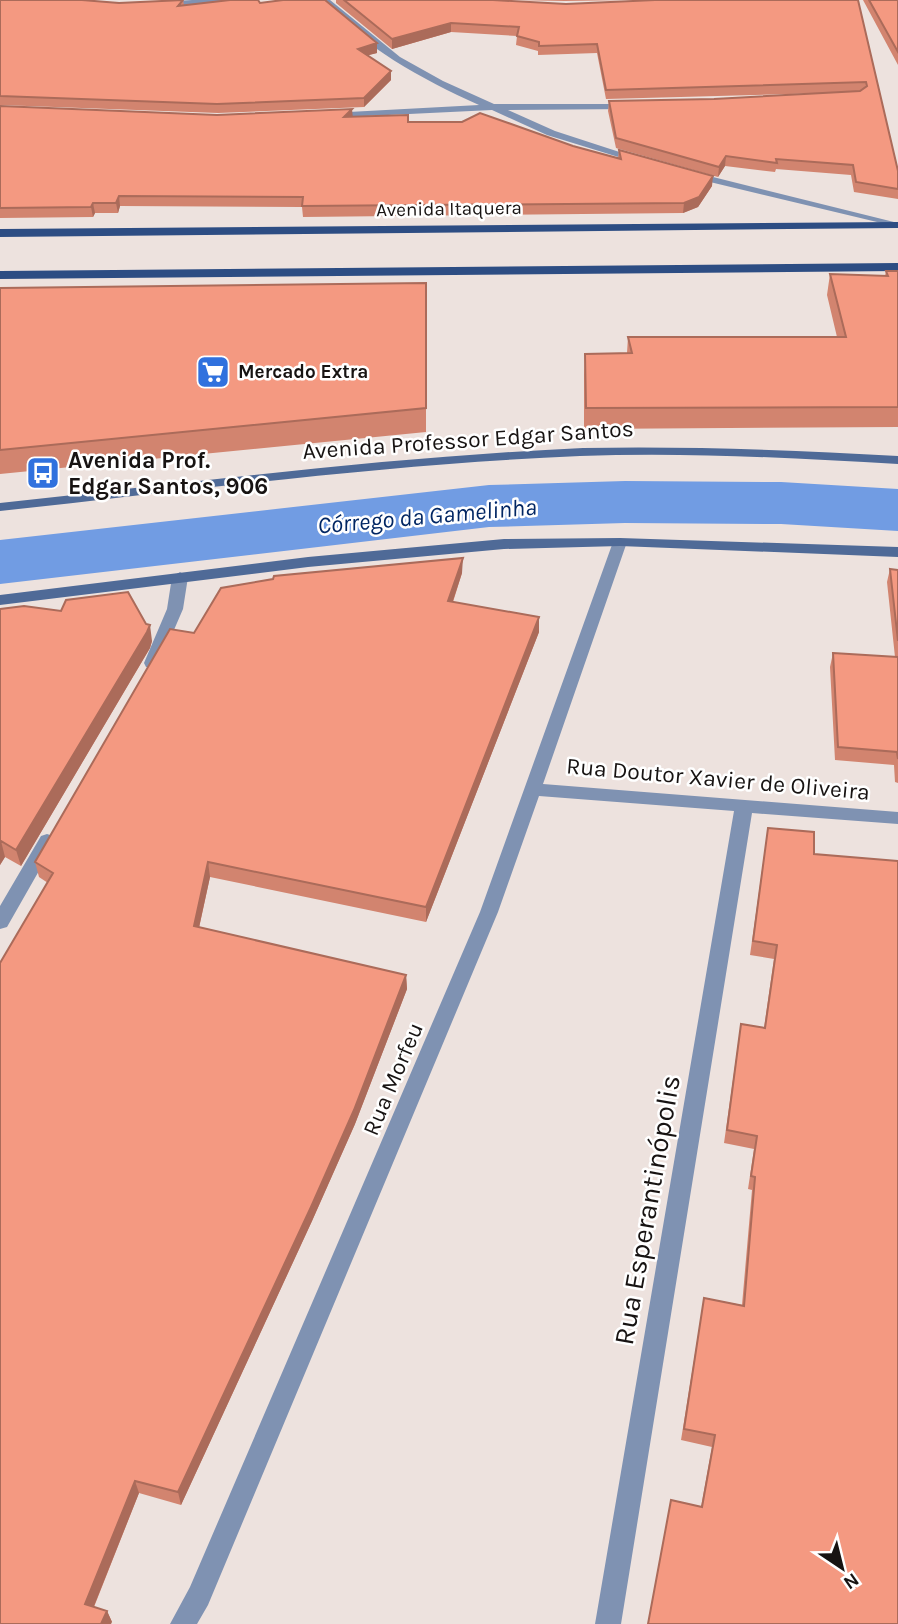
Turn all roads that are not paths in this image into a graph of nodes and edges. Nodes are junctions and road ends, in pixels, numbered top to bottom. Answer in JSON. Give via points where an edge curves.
{"nodes":[{"id":1,"x":231,"y":0,"type":"edge"},
{"id":2,"x":324,"y":0,"type":"edge"},
{"id":3,"x":155,"y":5,"type":"edge"},
{"id":4,"x":647,"y":105,"type":"edge"},
{"id":5,"x":495,"y":107,"type":"junction"},
{"id":6,"x":312,"y":117,"type":"edge"},
{"id":7,"x":650,"y":163,"type":"edge"},
{"id":8,"x":677,"y":170,"type":"edge"},
{"id":9,"x":896,"y":225,"type":"edge"},
{"id":10,"x":0,"y":233,"type":"edge"},
{"id":11,"x":898,"y":267,"type":"edge"},
{"id":12,"x":0,"y":275,"type":"edge"},
{"id":13,"x":898,"y":460,"type":"edge"},
{"id":14,"x":0,"y":508,"type":"edge"},
{"id":15,"x":620,"y":542,"type":"junction"},
{"id":16,"x":898,"y":552,"type":"edge"},
{"id":17,"x":180,"y":577,"type":"junction"},
{"id":18,"x":0,"y":600,"type":"edge"},
{"id":19,"x":146,"y":673,"type":"edge"},
{"id":20,"x":534,"y":789,"type":"junction"},
{"id":21,"x":744,"y":806,"type":"junction"},
{"id":22,"x":898,"y":818,"type":"edge"},
{"id":23,"x":56,"y":827,"type":"edge"},
{"id":24,"x":0,"y":922,"type":"edge"},
{"id":25,"x":183,"y":1624,"type":"edge"},
{"id":26,"x":608,"y":1624,"type":"edge"}],
"edges":[{"from":1,"to":3,"type":"street"},
{"from":2,"to":5,"type":"street","via":[[396,59]]},
{"from":4,"to":5,"type":"street"},
{"from":5,"to":6,"type":"street"},
{"from":5,"to":7,"type":"street","via":[[551,134]]},
{"from":8,"to":9,"type":"street"},
{"from":9,"to":10,"type":"main road","name":"Avenida Itaquera"},
{"from":11,"to":12,"type":"main road"},
{"from":13,"to":14,"type":"main road","name":"Avenida Professor Edgar Santos","via":[[663,451],[540,454],[368,466]]},
{"from":15,"to":16,"type":"main road"},
{"from":15,"to":17,"type":"main road","via":[[504,544]]},
{"from":15,"to":20,"type":"street","name":"Rua Morfeu"},
{"from":17,"to":18,"type":"main road"},
{"from":17,"to":19,"type":"street","via":[[175,610]]},
{"from":20,"to":21,"type":"street","name":"Rua Doutor Xavier de Oliveira"},
{"from":20,"to":25,"type":"street","name":"Rua Morfeu","via":[[434,1048]]},
{"from":21,"to":22,"type":"street","name":"Rua Doutor Xavier de Oliveira"},
{"from":21,"to":26,"type":"street","name":"Rua Esperantinópolis"},
{"from":23,"to":24,"type":"street"}]}
